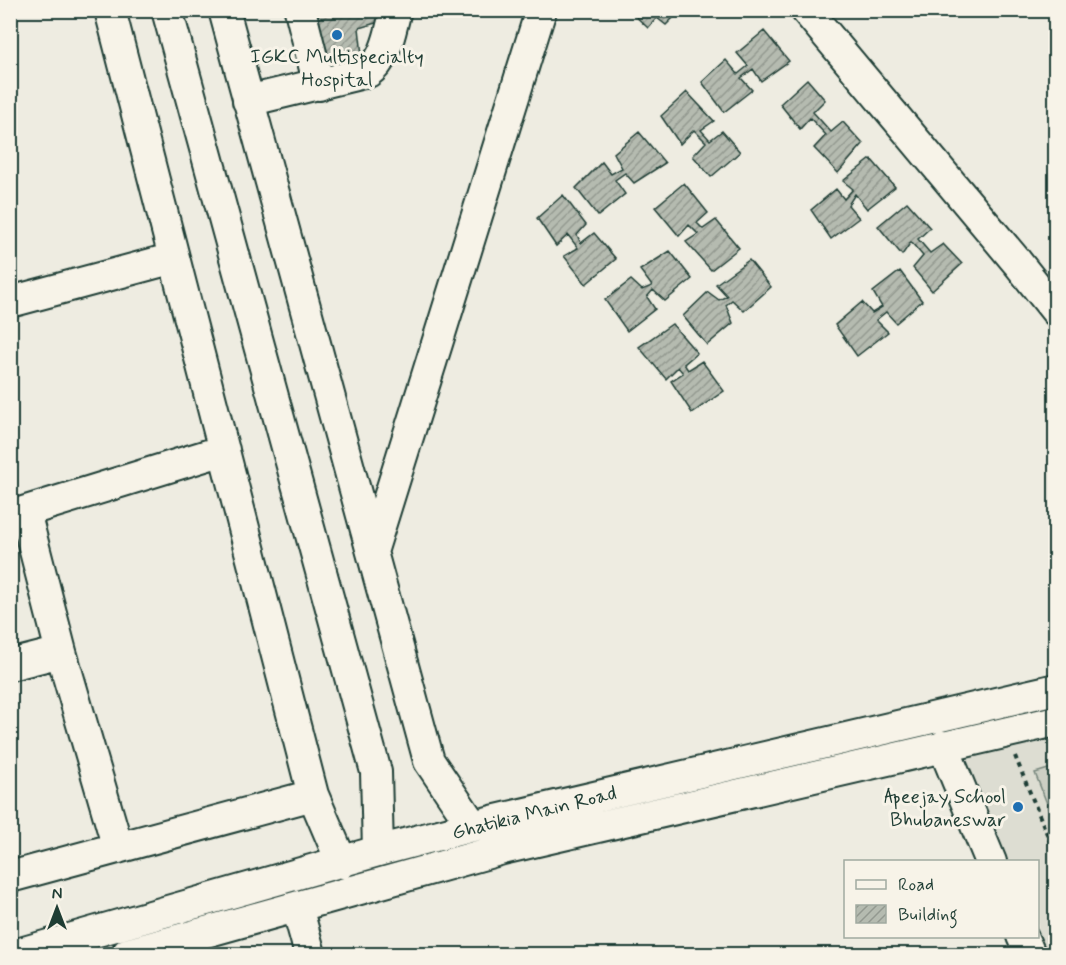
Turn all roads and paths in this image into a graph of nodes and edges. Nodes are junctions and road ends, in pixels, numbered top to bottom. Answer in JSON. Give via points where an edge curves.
{"nodes":[{"id":1,"x":110,"y":10,"type":"edge"},
{"id":2,"x":167,"y":10,"type":"edge"},
{"id":3,"x":224,"y":10,"type":"edge"},
{"id":4,"x":300,"y":10,"type":"edge"},
{"id":5,"x":396,"y":10,"type":"edge"},
{"id":6,"x":541,"y":10,"type":"edge"},
{"id":7,"x":806,"y":10,"type":"edge"},
{"id":8,"x":319,"y":85,"type":"junction"},
{"id":9,"x":248,"y":101,"type":"junction"},
{"id":10,"x":174,"y":258,"type":"junction"},
{"id":11,"x":10,"y":303,"type":"edge"},
{"id":12,"x":1056,"y":311,"type":"edge"},
{"id":13,"x":224,"y":450,"type":"junction"},
{"id":14,"x":18,"y":514,"type":"edge"},
{"id":15,"x":372,"y":552,"type":"junction"},
{"id":16,"x":61,"y":652,"type":"junction"},
{"id":17,"x":10,"y":665,"type":"edge"},
{"id":18,"x":1056,"y":689,"type":"edge"},
{"id":19,"x":1056,"y":721,"type":"edge"},
{"id":20,"x":1005,"y":733,"type":"junction"},
{"id":21,"x":943,"y":746,"type":"junction"},
{"id":22,"x":668,"y":780,"type":"junction"},
{"id":23,"x":313,"y":795,"type":"junction"},
{"id":24,"x":676,"y":809,"type":"junction"},
{"id":25,"x":472,"y":826,"type":"junction"},
{"id":26,"x":118,"y":848,"type":"junction"},
{"id":27,"x":378,"y":851,"type":"junction"},
{"id":28,"x":1056,"y":856,"type":"edge"},
{"id":29,"x":991,"y":860,"type":"edge"},
{"id":30,"x":342,"y":863,"type":"junction"},
{"id":31,"x":10,"y":878,"type":"edge"},
{"id":32,"x":297,"y":907,"type":"junction"},
{"id":33,"x":1023,"y":938,"type":"edge"},
{"id":34,"x":73,"y":947,"type":"edge"},
{"id":35,"x":17,"y":954,"type":"edge"},
{"id":36,"x":127,"y":954,"type":"edge"},
{"id":37,"x":310,"y":954,"type":"edge"},
{"id":38,"x":1030,"y":954,"type":"edge"}],
"edges":[{"from":1,"to":10,"type":"street"},
{"from":2,"to":27,"type":"street","via":[[376,772]]},
{"from":3,"to":9,"type":"street"},
{"from":4,"to":8,"type":"street"},
{"from":5,"to":8,"type":"street","via":[[376,67]]},
{"from":6,"to":15,"type":"street"},
{"from":7,"to":12,"type":"street"},
{"from":8,"to":9,"type":"street"},
{"from":9,"to":15,"type":"street"},
{"from":10,"to":11,"type":"street"},
{"from":10,"to":13,"type":"street"},
{"from":13,"to":14,"type":"street"},
{"from":13,"to":23,"type":"street"},
{"from":14,"to":16,"type":"street"},
{"from":15,"to":25,"type":"street","via":[[429,760]]},
{"from":16,"to":17,"type":"street"},
{"from":16,"to":26,"type":"street"},
{"from":18,"to":22,"type":"street","name":"Ghatikia Main Road"},
{"from":19,"to":20,"type":"street","name":"Ghatikia Main Road"},
{"from":20,"to":21,"type":"street","name":"Ghatikia Main Road"},
{"from":20,"to":28,"type":"path"},
{"from":21,"to":24,"type":"street","name":"Ghatikia Main Road"},
{"from":21,"to":29,"type":"street"},
{"from":22,"to":24,"type":"street"},
{"from":22,"to":25,"type":"street","name":"Ghatikia Main Road"},
{"from":23,"to":26,"type":"street"},
{"from":23,"to":30,"type":"street"},
{"from":24,"to":32,"type":"street","name":"Ghatikia Main Road","via":[[503,849]]},
{"from":25,"to":27,"type":"street","name":"Ghatikia Main Road"},
{"from":26,"to":31,"type":"street"},
{"from":27,"to":30,"type":"street","name":"Ghatikia Main Road"},
{"from":30,"to":34,"type":"street","name":"Ghatikia Main Road"},
{"from":32,"to":36,"type":"street","name":"Ghatikia Main Road"},
{"from":32,"to":37,"type":"street"},
{"from":33,"to":38,"type":"street"},
{"from":34,"to":35,"type":"street","name":"Ghatikia Main Road"}]}
